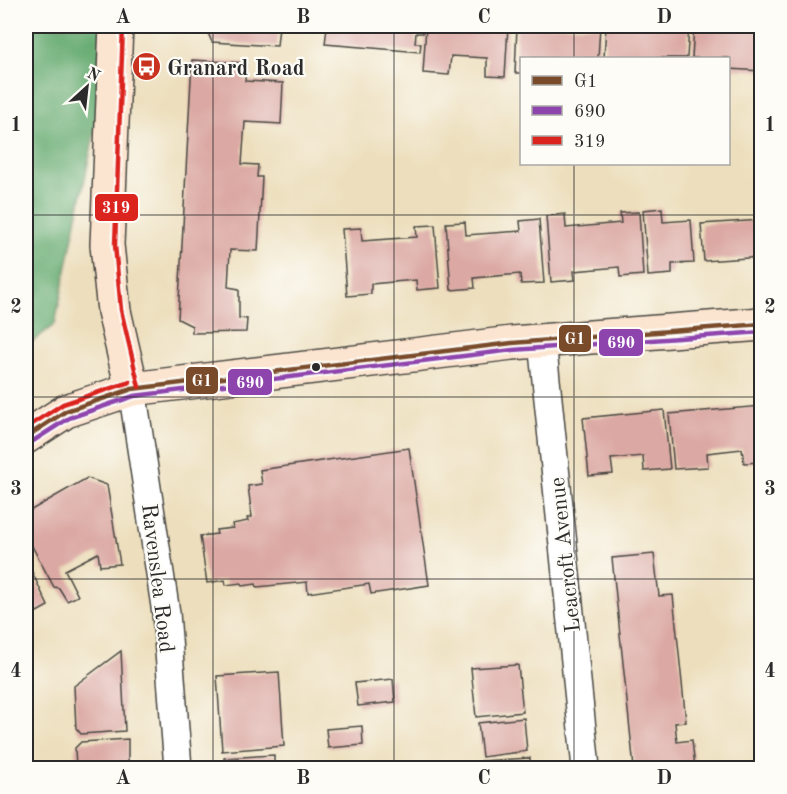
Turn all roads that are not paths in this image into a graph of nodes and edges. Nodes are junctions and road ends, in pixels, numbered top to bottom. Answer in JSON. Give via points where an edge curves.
{"nodes":[{"id":1,"x":116,"y":26,"type":"edge"},
{"id":2,"x":762,"y":324,"type":"edge"},
{"id":3,"x":542,"y":341,"type":"junction"},
{"id":4,"x":132,"y":389,"type":"junction"},
{"id":5,"x":26,"y":437,"type":"edge"},
{"id":6,"x":178,"y":768,"type":"edge"},
{"id":7,"x":586,"y":768,"type":"edge"}],
"edges":[{"from":1,"to":4,"type":"main road","via":[[107,245],[114,311]]},
{"from":2,"to":3,"type":"main road"},
{"from":3,"to":4,"type":"main road"},
{"from":3,"to":7,"type":"street","name":"Leacroft Avenue"},
{"from":4,"to":5,"type":"main road","via":[[66,411]]},
{"from":4,"to":6,"type":"street","name":"Ravenslea Road","via":[[166,613]]}]}
